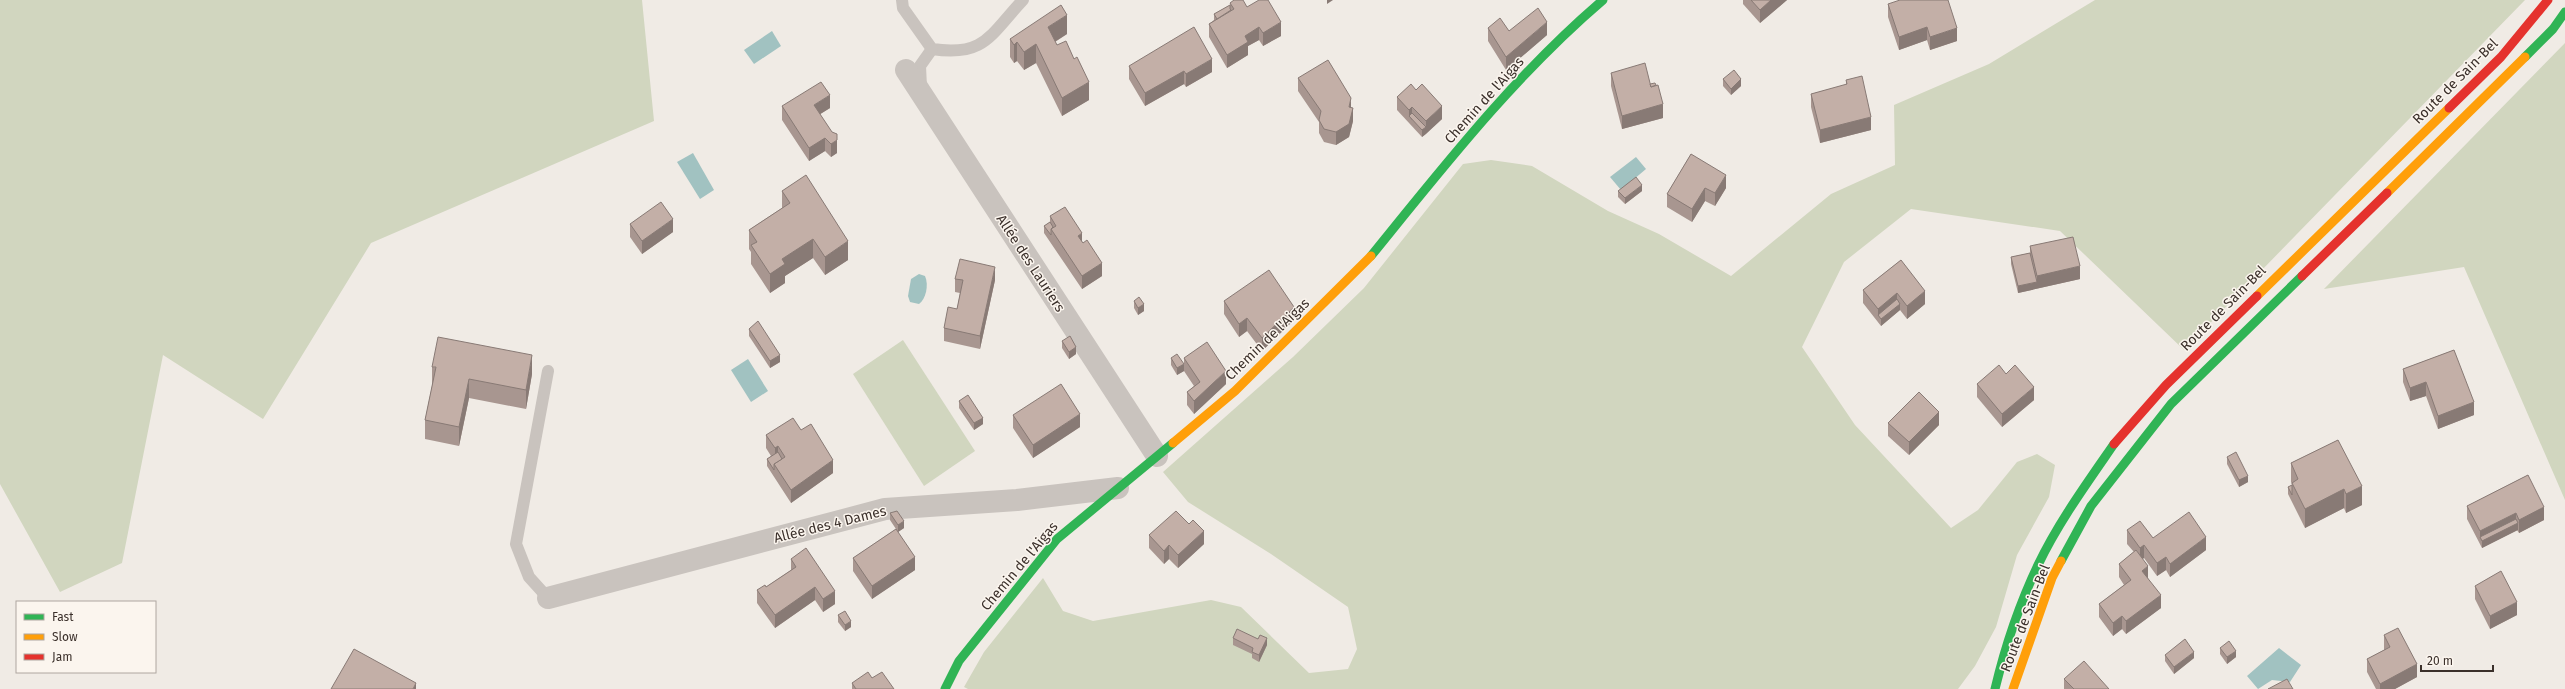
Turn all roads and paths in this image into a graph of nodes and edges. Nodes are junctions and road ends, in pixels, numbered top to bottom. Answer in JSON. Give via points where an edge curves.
{"nodes":[{"id":1,"x":902,"y":0,"type":"edge"},
{"id":2,"x":1023,"y":0,"type":"edge"},
{"id":3,"x":1603,"y":0,"type":"edge"},
{"id":4,"x":2548,"y":0,"type":"edge"},
{"id":5,"x":2565,"y":12,"type":"edge"},
{"id":6,"x":932,"y":49,"type":"junction"},
{"id":7,"x":906,"y":70,"type":"dead end"},
{"id":8,"x":922,"y":95,"type":"junction"},
{"id":9,"x":548,"y":371,"type":"dead end"},
{"id":10,"x":1156,"y":456,"type":"junction"},
{"id":11,"x":1118,"y":488,"type":"junction"},
{"id":12,"x":548,"y":598,"type":"joint"},
{"id":13,"x":945,"y":689,"type":"edge"},
{"id":14,"x":1995,"y":689,"type":"edge"},
{"id":15,"x":2013,"y":689,"type":"edge"}],
"edges":[{"from":1,"to":6,"type":"lane","via":[[903,8]]},
{"from":2,"to":6,"type":"lane","via":[[980,46],[955,52]]},
{"from":3,"to":10,"type":"main road","name":"Chemin de l'Aigas","via":[[1575,24],[1485,116],[1362,266],[1235,390]]},
{"from":4,"to":14,"type":"main road","name":"Route de Sain-Bel","via":[[2501,57],[2166,385],[2123,432],[2082,490],[2038,565],[2006,644]]},
{"from":5,"to":15,"type":"main road","name":"Route de Sain-Bel","via":[[2553,29],[2510,73],[2171,404],[2153,425],[2091,506],[2052,578]]},
{"from":6,"to":8,"type":"lane","via":[[920,66]]},
{"from":7,"to":8,"type":"street","name":"Allée des Lauriers"},
{"from":8,"to":10,"type":"street","name":"Allée des Lauriers"},
{"from":9,"to":12,"type":"lane","via":[[516,544],[529,577]]},
{"from":10,"to":11,"type":"main road","name":"Chemin de l'Aigas"},
{"from":11,"to":12,"type":"street","name":"Allée des 4 Dames","via":[[1017,500],[886,508]]},
{"from":11,"to":13,"type":"main road","name":"Chemin de l'Aigas","via":[[1057,539],[959,661]]}]}
